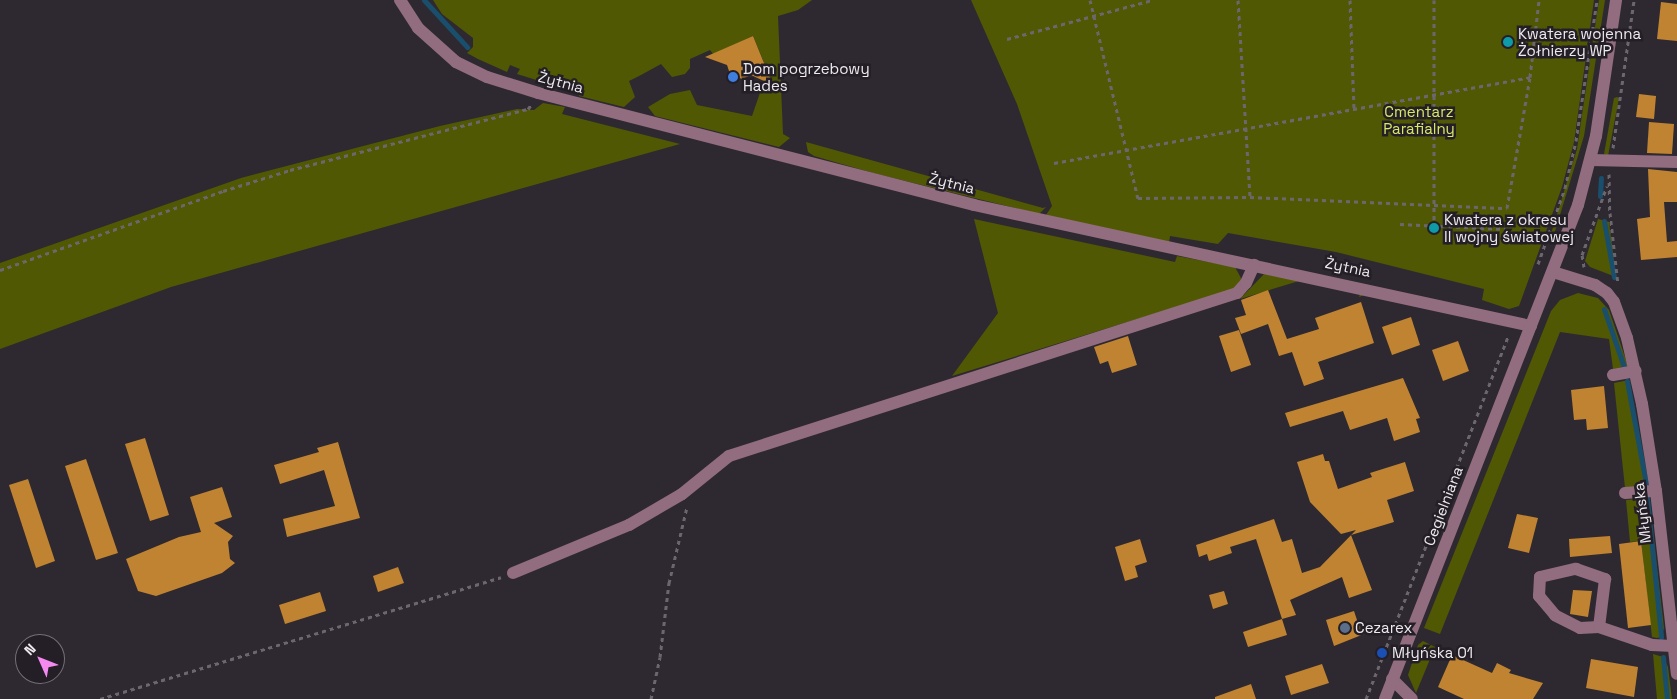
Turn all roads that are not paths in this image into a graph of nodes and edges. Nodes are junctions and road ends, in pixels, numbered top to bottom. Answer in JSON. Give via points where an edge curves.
{"nodes":[{"id":1,"x":400,"y":0,"type":"edge"},
{"id":2,"x":1616,"y":0,"type":"edge"},
{"id":3,"x":1591,"y":160,"type":"junction"},
{"id":4,"x":1677,"y":162,"type":"edge"},
{"id":5,"x":1254,"y":264,"type":"junction"},
{"id":6,"x":1553,"y":272,"type":"junction"},
{"id":7,"x":1531,"y":326,"type":"junction"},
{"id":8,"x":1636,"y":371,"type":"junction"},
{"id":9,"x":1613,"y":375,"type":"dead end"},
{"id":10,"x":1656,"y":491,"type":"junction"},
{"id":11,"x":1626,"y":493,"type":"dead end"},
{"id":12,"x":513,"y":573,"type":"road end"},
{"id":13,"x":1599,"y":627,"type":"junction"},
{"id":14,"x":1673,"y":646,"type":"junction"},
{"id":15,"x":1677,"y":674,"type":"edge"},
{"id":16,"x":1392,"y":680,"type":"junction"},
{"id":17,"x":1385,"y":699,"type":"edge"},
{"id":18,"x":1412,"y":699,"type":"edge"}],
"edges":[{"from":1,"to":5,"type":"street","name":"Żytnia","via":[[418,28],[456,62],[487,77],[538,93],[974,205]]},
{"from":2,"to":3,"type":"street","name":"Cegielniana"},
{"from":3,"to":4,"type":"street"},
{"from":3,"to":6,"type":"street","name":"Cegielniana"},
{"from":5,"to":7,"type":"street","name":"Żytnia"},
{"from":5,"to":12,"type":"street","via":[[1246,283],[1237,293],[729,456],[692,487],[629,525]]},
{"from":6,"to":7,"type":"street","name":"Cegielniana"},
{"from":6,"to":8,"type":"street","name":"Młyńska","via":[[1595,285],[1607,293],[1620,316]]},
{"from":7,"to":16,"type":"street","name":"Cegielniana"},
{"from":8,"to":9,"type":"street"},
{"from":8,"to":10,"type":"street","name":"Młyńska"},
{"from":10,"to":11,"type":"street"},
{"from":10,"to":14,"type":"street","name":"Młyńska"},
{"from":13,"to":13,"type":"street","via":[[1605,579],[1576,570],[1540,577],[1539,596],[1555,615],[1580,628]]},
{"from":13,"to":14,"type":"street","via":[[1652,645]]},
{"from":14,"to":15,"type":"street","name":"Młyńska"},
{"from":16,"to":17,"type":"street","name":"Cegielniana"},
{"from":16,"to":18,"type":"street"}]}
